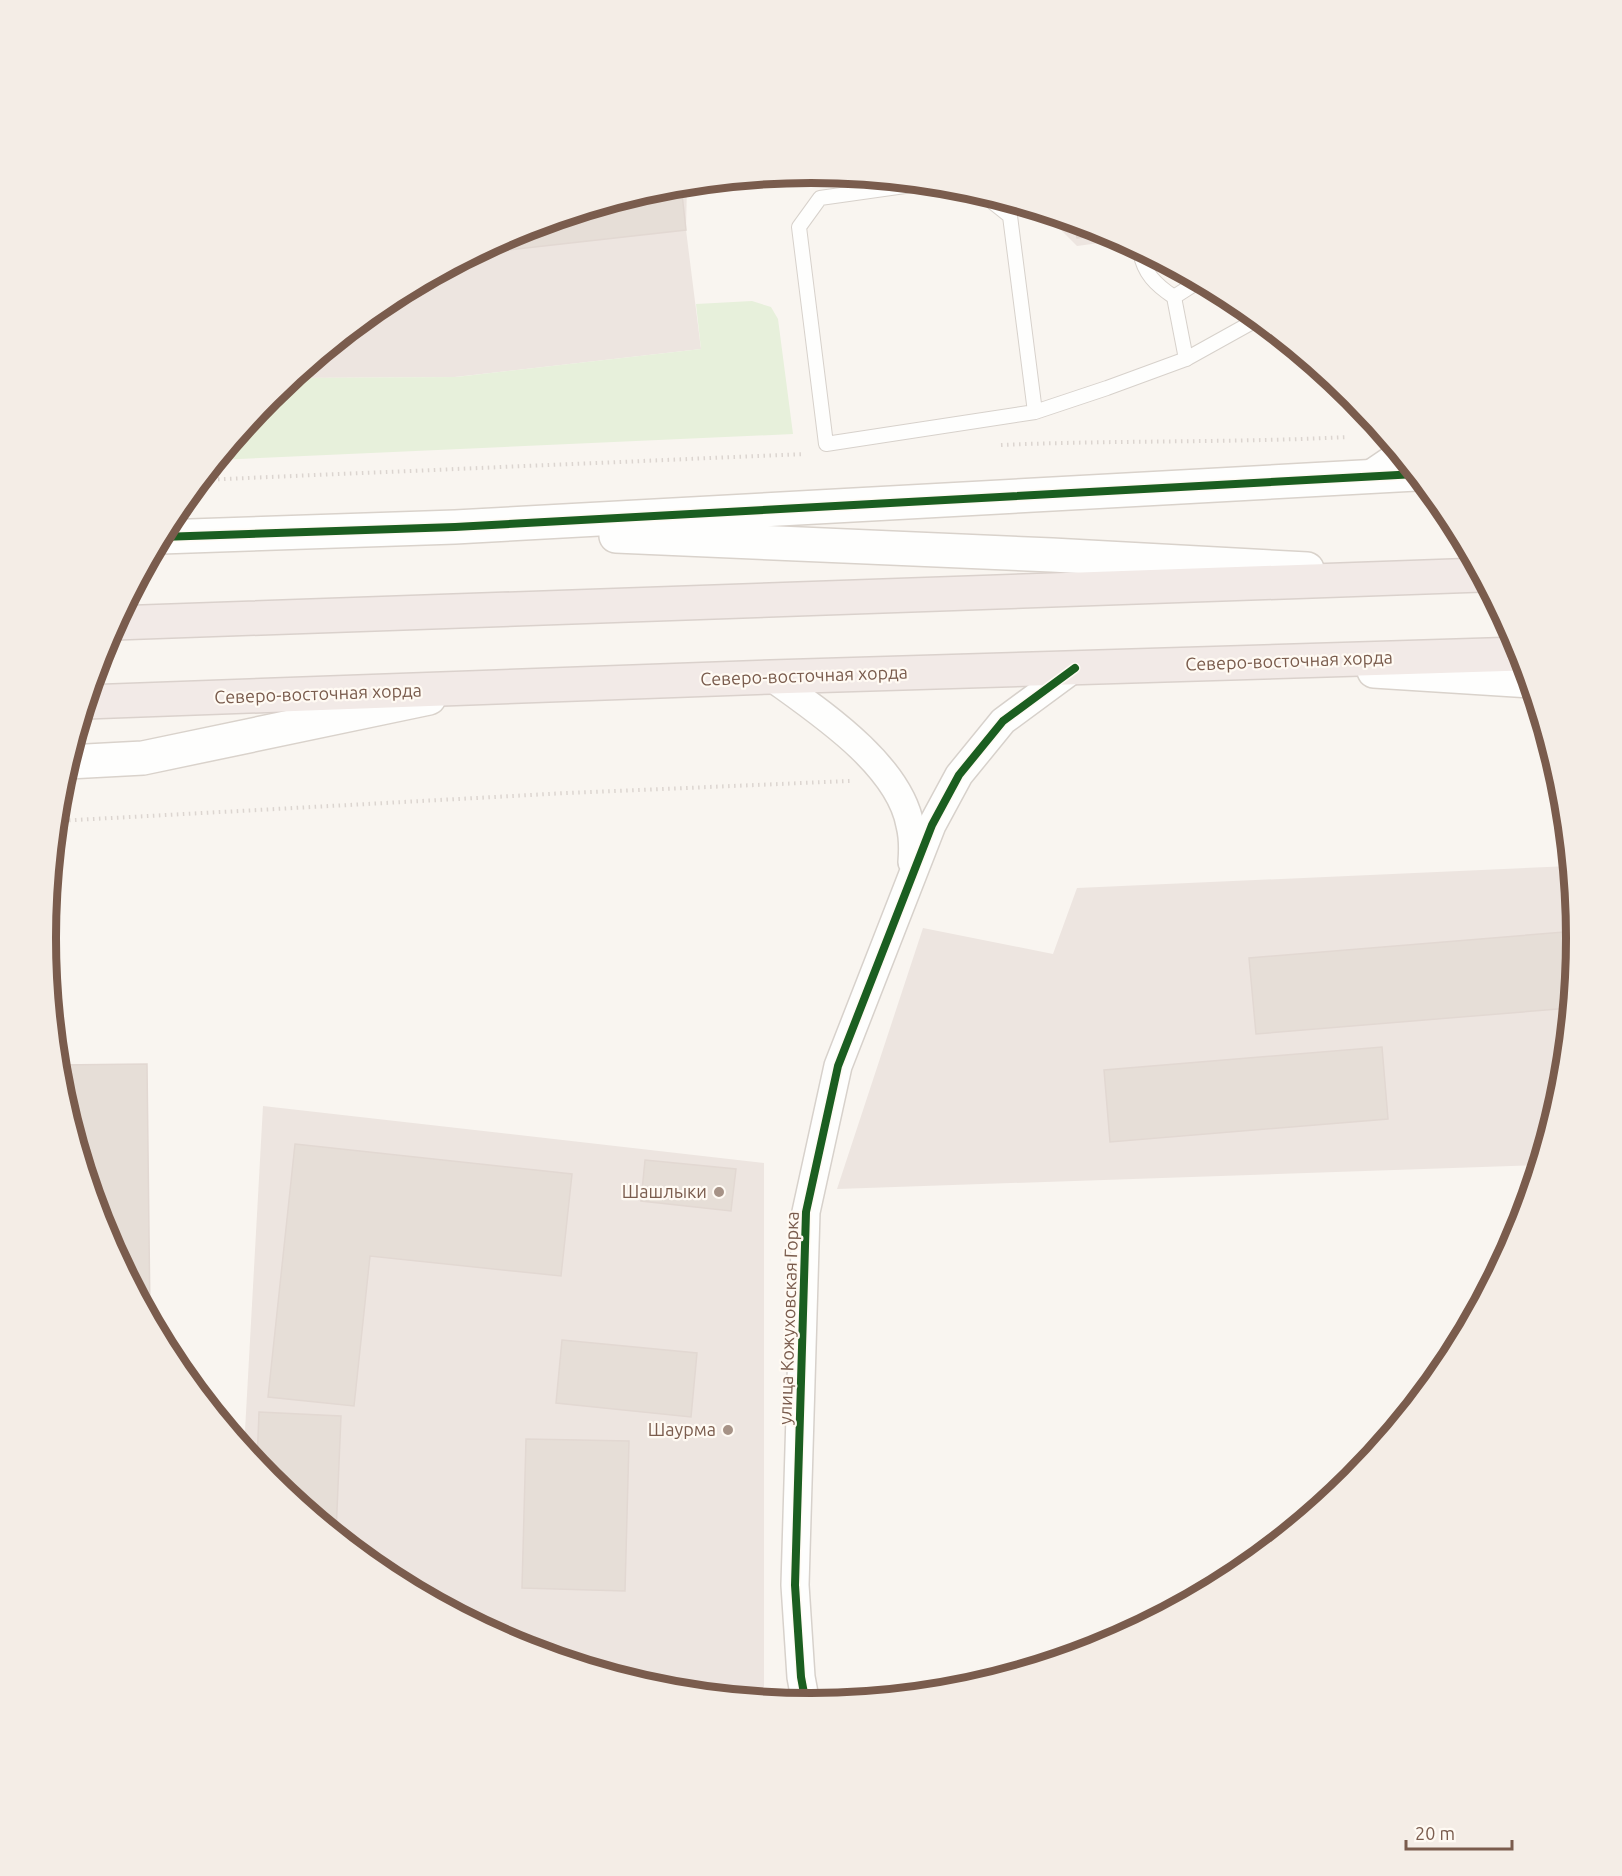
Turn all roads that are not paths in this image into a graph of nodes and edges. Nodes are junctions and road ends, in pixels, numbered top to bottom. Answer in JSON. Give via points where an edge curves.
{"nodes":[{"id":1,"x":895,"y":187,"type":"edge"},
{"id":2,"x":997,"y":206,"type":"edge"},
{"id":3,"x":1141,"y":258,"type":"edge"},
{"id":4,"x":1191,"y":285,"type":"edge"},
{"id":5,"x":1174,"y":297,"type":"junction"},
{"id":6,"x":1250,"y":324,"type":"edge"},
{"id":7,"x":1185,"y":359,"type":"junction"},
{"id":8,"x":1035,"y":412,"type":"junction"},
{"id":9,"x":1394,"y":458,"type":"edge"},
{"id":10,"x":1407,"y":474,"type":"edge"},
{"id":11,"x":1369,"y":475,"type":"junction"},
{"id":12,"x":455,"y":527,"type":"junction"},
{"id":13,"x":171,"y":537,"type":"edge"},
{"id":14,"x":1466,"y":576,"type":"edge"},
{"id":15,"x":125,"y":623,"type":"edge"},
{"id":16,"x":1511,"y":654,"type":"edge"},
{"id":17,"x":1247,"y":663,"type":"junction"},
{"id":18,"x":1075,"y":668,"type":"junction"},
{"id":19,"x":771,"y":677,"type":"junction"},
{"id":20,"x":1521,"y":680,"type":"edge"},
{"id":21,"x":472,"y":689,"type":"junction"},
{"id":22,"x":94,"y":702,"type":"edge"},
{"id":23,"x":77,"y":762,"type":"edge"},
{"id":24,"x":911,"y":878,"type":"junction"},
{"id":25,"x":804,"y":1694,"type":"edge"}],
"edges":[{"from":1,"to":8,"type":"lane","via":[[820,198],[799,227],[821,448]]},
{"from":2,"to":8,"type":"lane","via":[[1010,216]]},
{"from":3,"to":5,"type":"lane","via":[[1155,284]]},
{"from":4,"to":5,"type":"lane"},
{"from":5,"to":7,"type":"lane"},
{"from":6,"to":7,"type":"lane"},
{"from":7,"to":8,"type":"lane"},
{"from":9,"to":11,"type":"street"},
{"from":10,"to":11,"type":"street"},
{"from":11,"to":12,"type":"street"},
{"from":12,"to":13,"type":"street"},
{"from":12,"to":14,"type":"street"},
{"from":14,"to":15,"type":"highway"},
{"from":16,"to":17,"type":"highway","name":"Северо-восточная хорда"},
{"from":17,"to":18,"type":"highway","name":"Северо-восточная хорда"},
{"from":17,"to":20,"type":"street"},
{"from":18,"to":19,"type":"highway","name":"Северо-восточная хорда"},
{"from":18,"to":24,"type":"street","name":"улица Кожуховская Горка","via":[[1003,721],[959,775],[932,825]]},
{"from":19,"to":21,"type":"highway","name":"Северо-восточная хорда"},
{"from":19,"to":24,"type":"street","via":[[841,728],[890,779],[910,824]]},
{"from":21,"to":22,"type":"highway","name":"Северо-восточная хорда"},
{"from":21,"to":23,"type":"street","via":[[143,758]]},
{"from":24,"to":25,"type":"street","name":"улица Кожуховская Горка","via":[[838,1066],[806,1212],[795,1585]]}]}
